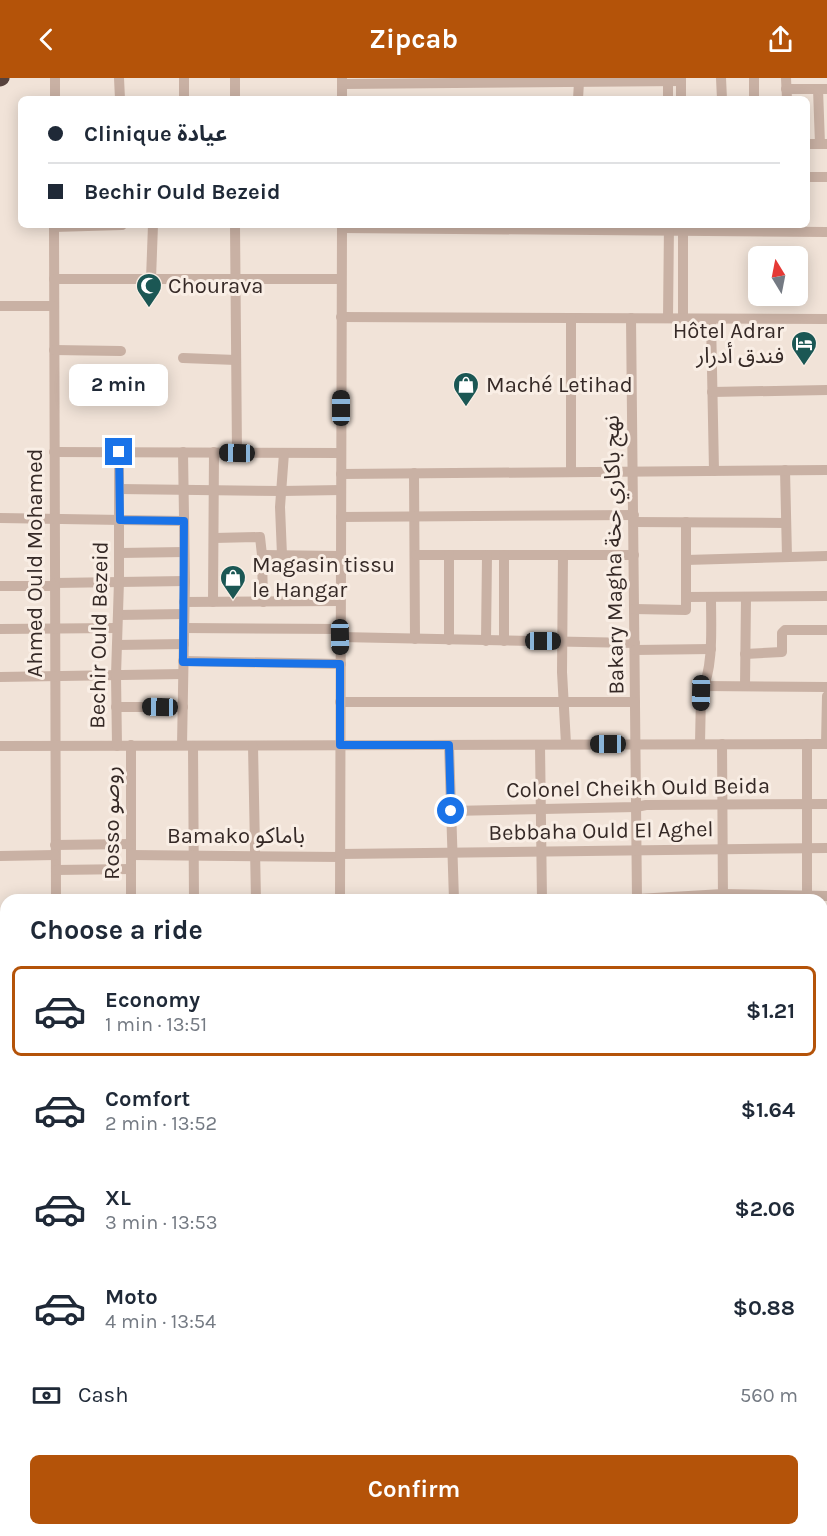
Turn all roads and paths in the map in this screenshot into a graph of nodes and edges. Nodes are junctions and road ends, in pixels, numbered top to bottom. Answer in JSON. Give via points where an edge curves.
{"nodes":[{"id":1,"x":55,"y":78,"type":"edge"},
{"id":2,"x":119,"y":78,"type":"edge"},
{"id":3,"x":184,"y":78,"type":"edge"},
{"id":4,"x":235,"y":78,"type":"edge"},
{"id":5,"x":721,"y":78,"type":"edge"},
{"id":6,"x":754,"y":78,"type":"edge"},
{"id":7,"x":669,"y":80,"type":"edge"},
{"id":8,"x":681,"y":80,"type":"edge"},
{"id":9,"x":342,"y":81,"type":"edge"},
{"id":10,"x":579,"y":82,"type":"junction"},
{"id":11,"x":786,"y":89,"type":"edge"},
{"id":12,"x":823,"y":89,"type":"edge"},
{"id":13,"x":55,"y":96,"type":"edge"},
{"id":14,"x":120,"y":96,"type":"edge"},
{"id":15,"x":184,"y":96,"type":"edge"},
{"id":16,"x":235,"y":96,"type":"edge"},
{"id":17,"x":578,"y":96,"type":"edge"},
{"id":18,"x":668,"y":96,"type":"edge"},
{"id":19,"x":681,"y":96,"type":"edge"},
{"id":20,"x":722,"y":96,"type":"edge"},
{"id":21,"x":754,"y":96,"type":"edge"},
{"id":22,"x":823,"y":117,"type":"edge"},
{"id":23,"x":823,"y":144,"type":"edge"},
{"id":24,"x":810,"y":177,"type":"edge"},
{"id":25,"x":827,"y":177,"type":"edge"},
{"id":26,"x":54,"y":228,"type":"edge"},
{"id":27,"x":153,"y":228,"type":"edge"},
{"id":28,"x":235,"y":228,"type":"edge"},
{"id":29,"x":342,"y":228,"type":"edge"},
{"id":30,"x":669,"y":228,"type":"edge"},
{"id":31,"x":683,"y":228,"type":"edge"},
{"id":32,"x":755,"y":228,"type":"edge"},
{"id":33,"x":827,"y":232,"type":"edge"},
{"id":34,"x":54,"y":279,"type":"junction"},
{"id":35,"x":151,"y":279,"type":"junction"},
{"id":36,"x":236,"y":279,"type":"junction"},
{"id":37,"x":341,"y":279,"type":"junction"},
{"id":38,"x":0,"y":306,"type":"edge"},
{"id":39,"x":54,"y":306,"type":"junction"},
{"id":40,"x":341,"y":317,"type":"junction"},
{"id":41,"x":571,"y":318,"type":"junction"},
{"id":42,"x":631,"y":318,"type":"junction"},
{"id":43,"x":668,"y":318,"type":"junction"},
{"id":44,"x":683,"y":318,"type":"junction"},
{"id":45,"x":711,"y":319,"type":"junction"},
{"id":46,"x":827,"y":319,"type":"edge"},
{"id":47,"x":54,"y":350,"type":"junction"},
{"id":48,"x":121,"y":351,"type":"dead end"},
{"id":49,"x":183,"y":358,"type":"dead end"},
{"id":50,"x":236,"y":360,"type":"junction"},
{"id":51,"x":827,"y":390,"type":"edge"},
{"id":52,"x":712,"y":392,"type":"junction"},
{"id":53,"x":54,"y":452,"type":"junction"},
{"id":54,"x":119,"y":452,"type":"junction"},
{"id":55,"x":183,"y":452,"type":"junction"},
{"id":56,"x":214,"y":452,"type":"junction"},
{"id":57,"x":237,"y":453,"type":"junction"},
{"id":58,"x":284,"y":453,"type":"junction"},
{"id":59,"x":341,"y":453,"type":"junction"},
{"id":60,"x":785,"y":470,"type":"junction"},
{"id":61,"x":827,"y":470,"type":"edge"},
{"id":62,"x":634,"y":471,"type":"junction"},
{"id":63,"x":714,"y":471,"type":"junction"},
{"id":64,"x":571,"y":472,"type":"junction"},
{"id":65,"x":341,"y":474,"type":"junction"},
{"id":66,"x":414,"y":474,"type":"junction"},
{"id":67,"x":119,"y":489,"type":"junction"},
{"id":68,"x":214,"y":489,"type":"junction"},
{"id":69,"x":184,"y":490,"type":"junction"},
{"id":70,"x":340,"y":490,"type":"junction"},
{"id":71,"x":282,"y":491,"type":"junction"},
{"id":72,"x":416,"y":516,"type":"junction"},
{"id":73,"x":0,"y":518,"type":"edge"},
{"id":74,"x":54,"y":518,"type":"junction"},
{"id":75,"x":340,"y":518,"type":"junction"},
{"id":76,"x":634,"y":519,"type":"junction"},
{"id":77,"x":120,"y":520,"type":"junction"},
{"id":78,"x":184,"y":521,"type":"junction"},
{"id":79,"x":686,"y":522,"type":"junction"},
{"id":80,"x":786,"y":523,"type":"junction"},
{"id":81,"x":214,"y":538,"type":"junction"},
{"id":82,"x":184,"y":552,"type":"junction"},
{"id":83,"x":120,"y":553,"type":"junction"},
{"id":84,"x":262,"y":555,"type":"junction"},
{"id":85,"x":282,"y":555,"type":"junction"},
{"id":86,"x":416,"y":555,"type":"junction"},
{"id":87,"x":449,"y":555,"type":"junction"},
{"id":88,"x":487,"y":555,"type":"junction"},
{"id":89,"x":504,"y":555,"type":"junction"},
{"id":90,"x":563,"y":555,"type":"junction"},
{"id":91,"x":634,"y":555,"type":"junction"},
{"id":92,"x":340,"y":556,"type":"junction"},
{"id":93,"x":827,"y":556,"type":"edge"},
{"id":94,"x":787,"y":557,"type":"junction"},
{"id":95,"x":686,"y":560,"type":"junction"},
{"id":96,"x":185,"y":580,"type":"junction"},
{"id":97,"x":119,"y":581,"type":"junction"},
{"id":98,"x":55,"y":584,"type":"junction"},
{"id":99,"x":0,"y":586,"type":"edge"},
{"id":100,"x":827,"y":596,"type":"edge"},
{"id":101,"x":686,"y":597,"type":"junction"},
{"id":102,"x":711,"y":598,"type":"junction"},
{"id":103,"x":746,"y":598,"type":"junction"},
{"id":104,"x":340,"y":601,"type":"junction"},
{"id":105,"x":184,"y":602,"type":"junction"},
{"id":106,"x":213,"y":602,"type":"junction"},
{"id":107,"x":263,"y":602,"type":"junction"},
{"id":108,"x":634,"y":609,"type":"junction"},
{"id":109,"x":184,"y":614,"type":"junction"},
{"id":110,"x":118,"y":615,"type":"junction"},
{"id":111,"x":55,"y":628,"type":"junction"},
{"id":112,"x":117,"y":628,"type":"junction"},
{"id":113,"x":184,"y":628,"type":"junction"},
{"id":114,"x":0,"y":629,"type":"edge"},
{"id":115,"x":827,"y":630,"type":"edge"},
{"id":116,"x":340,"y":633,"type":"junction"},
{"id":117,"x":415,"y":639,"type":"junction"},
{"id":118,"x":449,"y":640,"type":"junction"},
{"id":119,"x":486,"y":641,"type":"junction"},
{"id":120,"x":504,"y":641,"type":"junction"},
{"id":121,"x":563,"y":641,"type":"junction"},
{"id":122,"x":184,"y":644,"type":"junction"},
{"id":123,"x":117,"y":645,"type":"junction"},
{"id":124,"x":635,"y":646,"type":"junction"},
{"id":125,"x":711,"y":649,"type":"junction"},
{"id":126,"x":746,"y":654,"type":"junction"},
{"id":127,"x":183,"y":662,"type":"junction"},
{"id":128,"x":340,"y":664,"type":"junction"},
{"id":129,"x":183,"y":674,"type":"junction"},
{"id":130,"x":116,"y":675,"type":"junction"},
{"id":131,"x":0,"y":676,"type":"edge"},
{"id":132,"x":55,"y":676,"type":"junction"},
{"id":133,"x":704,"y":686,"type":"junction"},
{"id":134,"x":745,"y":686,"type":"junction"},
{"id":135,"x":827,"y":687,"type":"edge"},
{"id":136,"x":827,"y":696,"type":"edge"},
{"id":137,"x":340,"y":702,"type":"junction"},
{"id":138,"x":635,"y":702,"type":"junction"},
{"id":139,"x":563,"y":703,"type":"junction"},
{"id":140,"x":116,"y":707,"type":"junction"},
{"id":141,"x":183,"y":708,"type":"junction"},
{"id":142,"x":566,"y":744,"type":"junction"},
{"id":143,"x":636,"y":744,"type":"junction"},
{"id":144,"x":700,"y":744,"type":"junction"},
{"id":145,"x":722,"y":744,"type":"junction"},
{"id":146,"x":807,"y":744,"type":"junction"},
{"id":147,"x":827,"y":744,"type":"edge"},
{"id":148,"x":340,"y":745,"type":"junction"},
{"id":149,"x":449,"y":745,"type":"junction"},
{"id":150,"x":540,"y":745,"type":"junction"},
{"id":151,"x":0,"y":746,"type":"edge"},
{"id":152,"x":55,"y":746,"type":"junction"},
{"id":153,"x":117,"y":746,"type":"junction"},
{"id":154,"x":131,"y":746,"type":"junction"},
{"id":155,"x":187,"y":746,"type":"junction"},
{"id":156,"x":254,"y":746,"type":"junction"},
{"id":157,"x":827,"y":804,"type":"edge"},
{"id":158,"x":722,"y":805,"type":"junction"},
{"id":159,"x":807,"y":805,"type":"junction"},
{"id":160,"x":636,"y":807,"type":"junction"},
{"id":161,"x":541,"y":809,"type":"junction"},
{"id":162,"x":451,"y":811,"type":"junction"},
{"id":163,"x":807,"y":848,"type":"junction"},
{"id":164,"x":827,"y":848,"type":"edge"},
{"id":165,"x":637,"y":849,"type":"junction"},
{"id":166,"x":723,"y":849,"type":"junction"},
{"id":167,"x":55,"y":850,"type":"junction"},
{"id":168,"x":131,"y":850,"type":"junction"},
{"id":169,"x":542,"y":850,"type":"junction"},
{"id":170,"x":452,"y":852,"type":"junction"},
{"id":171,"x":195,"y":855,"type":"junction"},
{"id":172,"x":255,"y":855,"type":"junction"},
{"id":173,"x":340,"y":855,"type":"junction"},
{"id":174,"x":0,"y":856,"type":"edge"},
{"id":175,"x":131,"y":869,"type":"junction"},
{"id":176,"x":56,"y":870,"type":"junction"},
{"id":177,"x":56,"y":894,"type":"edge"},
{"id":178,"x":131,"y":894,"type":"edge"},
{"id":179,"x":194,"y":894,"type":"edge"},
{"id":180,"x":256,"y":894,"type":"edge"},
{"id":181,"x":340,"y":894,"type":"edge"},
{"id":182,"x":454,"y":894,"type":"edge"},
{"id":183,"x":542,"y":894,"type":"edge"},
{"id":184,"x":637,"y":894,"type":"edge"},
{"id":185,"x":723,"y":894,"type":"edge"},
{"id":186,"x":807,"y":894,"type":"edge"}],
"edges":[{"from":1,"to":13,"type":"street"},
{"from":2,"to":14,"type":"street"},
{"from":3,"to":15,"type":"street"},
{"from":4,"to":16,"type":"street"},
{"from":5,"to":20,"type":"street"},
{"from":6,"to":21,"type":"street"},
{"from":7,"to":8,"type":"street"},
{"from":7,"to":10,"type":"street"},
{"from":7,"to":18,"type":"street"},
{"from":8,"to":19,"type":"street"},
{"from":9,"to":10,"type":"street"},
{"from":10,"to":17,"type":"street"},
{"from":11,"to":12,"type":"street"},
{"from":12,"to":22,"type":"street"},
{"from":22,"to":23,"type":"street"},
{"from":24,"to":25,"type":"street"},
{"from":26,"to":34,"type":"street","name":"Ahmed Ould Mohamed"},
{"from":27,"to":35,"type":"street"},
{"from":28,"to":36,"type":"street"},
{"from":29,"to":37,"type":"street"},
{"from":30,"to":31,"type":"street"},
{"from":30,"to":43,"type":"street"},
{"from":31,"to":32,"type":"street"},
{"from":31,"to":44,"type":"street"},
{"from":32,"to":33,"type":"street"},
{"from":34,"to":35,"type":"street"},
{"from":34,"to":39,"type":"street","name":"Ahmed Ould Mohamed"},
{"from":35,"to":36,"type":"street"},
{"from":36,"to":37,"type":"street"},
{"from":36,"to":50,"type":"street"},
{"from":37,"to":40,"type":"street"},
{"from":38,"to":39,"type":"street"},
{"from":39,"to":47,"type":"street","name":"Ahmed Ould Mohamed"},
{"from":40,"to":41,"type":"street"},
{"from":40,"to":59,"type":"street"},
{"from":41,"to":42,"type":"street"},
{"from":41,"to":64,"type":"street"},
{"from":42,"to":43,"type":"street"},
{"from":42,"to":62,"type":"street","name":"Bakary Magha نهج باكاري حخة"},
{"from":43,"to":44,"type":"street"},
{"from":44,"to":45,"type":"street"},
{"from":45,"to":46,"type":"street"},
{"from":45,"to":52,"type":"street"},
{"from":47,"to":48,"type":"street"},
{"from":47,"to":53,"type":"street","name":"Ahmed Ould Mohamed"},
{"from":49,"to":50,"type":"street"},
{"from":50,"to":57,"type":"street"},
{"from":51,"to":52,"type":"street"},
{"from":52,"to":63,"type":"street"},
{"from":53,"to":54,"type":"street"},
{"from":53,"to":74,"type":"street","name":"Ahmed Ould Mohamed"},
{"from":54,"to":55,"type":"street"},
{"from":54,"to":67,"type":"street","name":"Bechir Ould Bezeid"},
{"from":55,"to":56,"type":"street"},
{"from":55,"to":69,"type":"street"},
{"from":56,"to":57,"type":"street"},
{"from":56,"to":68,"type":"street"},
{"from":57,"to":58,"type":"street"},
{"from":58,"to":59,"type":"street"},
{"from":58,"to":71,"type":"street"},
{"from":59,"to":65,"type":"street"},
{"from":60,"to":61,"type":"street"},
{"from":60,"to":63,"type":"street"},
{"from":60,"to":80,"type":"street"},
{"from":62,"to":63,"type":"street"},
{"from":62,"to":64,"type":"street"},
{"from":62,"to":76,"type":"street","name":"Bakary Magha نهج باكاري حخة"},
{"from":64,"to":66,"type":"street"},
{"from":65,"to":66,"type":"street"},
{"from":65,"to":70,"type":"street"},
{"from":66,"to":72,"type":"street"},
{"from":67,"to":69,"type":"street"},
{"from":67,"to":77,"type":"street","name":"Bechir Ould Bezeid"},
{"from":68,"to":69,"type":"street"},
{"from":68,"to":71,"type":"street"},
{"from":68,"to":81,"type":"street"},
{"from":69,"to":78,"type":"street"},
{"from":70,"to":71,"type":"street"},
{"from":70,"to":75,"type":"street"},
{"from":71,"to":85,"type":"street"},
{"from":72,"to":75,"type":"street"},
{"from":72,"to":76,"type":"street"},
{"from":72,"to":86,"type":"street"},
{"from":73,"to":74,"type":"street"},
{"from":74,"to":77,"type":"street"},
{"from":74,"to":98,"type":"street","name":"Ahmed Ould Mohamed"},
{"from":75,"to":92,"type":"street"},
{"from":76,"to":79,"type":"street"},
{"from":76,"to":91,"type":"street","name":"Bakary Magha نهج باكاري حخة"},
{"from":77,"to":78,"type":"street"},
{"from":77,"to":83,"type":"street","name":"Bechir Ould Bezeid"},
{"from":78,"to":82,"type":"street"},
{"from":79,"to":80,"type":"street"},
{"from":79,"to":95,"type":"street"},
{"from":80,"to":94,"type":"street"},
{"from":81,"to":84,"type":"street","via":[[260,537]]},
{"from":81,"to":106,"type":"street"},
{"from":82,"to":83,"type":"street"},
{"from":82,"to":96,"type":"street"},
{"from":83,"to":97,"type":"street","name":"Bechir Ould Bezeid"},
{"from":84,"to":85,"type":"street"},
{"from":84,"to":107,"type":"street"},
{"from":85,"to":92,"type":"street"},
{"from":86,"to":87,"type":"street"},
{"from":86,"to":117,"type":"street"},
{"from":87,"to":88,"type":"street"},
{"from":87,"to":118,"type":"street"},
{"from":88,"to":89,"type":"street"},
{"from":88,"to":119,"type":"street"},
{"from":89,"to":90,"type":"street"},
{"from":89,"to":120,"type":"street"},
{"from":90,"to":91,"type":"street"},
{"from":90,"to":121,"type":"street"},
{"from":91,"to":108,"type":"street","name":"Bakary Magha نهج باكاري حخة"},
{"from":92,"to":104,"type":"street"},
{"from":93,"to":94,"type":"street"},
{"from":94,"to":95,"type":"street"},
{"from":95,"to":101,"type":"street"},
{"from":96,"to":97,"type":"street"},
{"from":96,"to":105,"type":"street"},
{"from":97,"to":98,"type":"street"},
{"from":97,"to":110,"type":"street","name":"Bechir Ould Bezeid"},
{"from":98,"to":99,"type":"street"},
{"from":98,"to":111,"type":"street","name":"Ahmed Ould Mohamed"},
{"from":100,"to":103,"type":"street"},
{"from":101,"to":102,"type":"street"},
{"from":101,"to":108,"type":"street","via":[[686,610]]},
{"from":102,"to":103,"type":"street"},
{"from":102,"to":125,"type":"street"},
{"from":103,"to":126,"type":"street"},
{"from":104,"to":107,"type":"street"},
{"from":104,"to":116,"type":"street"},
{"from":105,"to":106,"type":"street"},
{"from":105,"to":109,"type":"street"},
{"from":106,"to":107,"type":"street"},
{"from":108,"to":124,"type":"street","name":"Bakary Magha نهج باكاري حخة"},
{"from":109,"to":110,"type":"street"},
{"from":109,"to":113,"type":"street"},
{"from":110,"to":112,"type":"street","name":"Bechir Ould Bezeid"},
{"from":111,"to":112,"type":"street"},
{"from":111,"to":114,"type":"street"},
{"from":111,"to":132,"type":"street","name":"Ahmed Ould Mohamed"},
{"from":112,"to":123,"type":"street","name":"Bechir Ould Bezeid"},
{"from":113,"to":116,"type":"street"},
{"from":113,"to":122,"type":"street"},
{"from":115,"to":126,"type":"street","via":[[785,630],[782,652]]},
{"from":116,"to":117,"type":"street"},
{"from":116,"to":128,"type":"street"},
{"from":117,"to":118,"type":"street"},
{"from":118,"to":119,"type":"street"},
{"from":119,"to":120,"type":"street"},
{"from":120,"to":121,"type":"street"},
{"from":121,"to":124,"type":"street"},
{"from":121,"to":139,"type":"street"},
{"from":122,"to":123,"type":"street"},
{"from":122,"to":127,"type":"street"},
{"from":123,"to":130,"type":"street","name":"Bechir Ould Bezeid"},
{"from":124,"to":125,"type":"street"},
{"from":124,"to":138,"type":"street","name":"Bakary Magha نهج باكاري حخة"},
{"from":125,"to":133,"type":"street"},
{"from":126,"to":134,"type":"street"},
{"from":127,"to":128,"type":"street"},
{"from":127,"to":129,"type":"street"},
{"from":128,"to":137,"type":"street"},
{"from":129,"to":130,"type":"street"},
{"from":129,"to":141,"type":"street"},
{"from":130,"to":132,"type":"street"},
{"from":130,"to":140,"type":"street","name":"Bechir Ould Bezeid"},
{"from":131,"to":132,"type":"street"},
{"from":132,"to":152,"type":"street","name":"Ahmed Ould Mohamed"},
{"from":133,"to":134,"type":"street"},
{"from":133,"to":144,"type":"street"},
{"from":134,"to":135,"type":"street"},
{"from":136,"to":147,"type":"street"},
{"from":137,"to":139,"type":"street"},
{"from":137,"to":148,"type":"street"},
{"from":138,"to":139,"type":"street"},
{"from":138,"to":143,"type":"street","name":"Bakary Magha نهج باكاري حخة"},
{"from":139,"to":142,"type":"street"},
{"from":140,"to":141,"type":"street"},
{"from":140,"to":153,"type":"street","name":"Bechir Ould Bezeid"},
{"from":141,"to":155,"type":"street"},
{"from":142,"to":143,"type":"street"},
{"from":142,"to":150,"type":"street"},
{"from":143,"to":144,"type":"street"},
{"from":143,"to":160,"type":"street","name":"Bakary Magha نهج باكاري حخة"},
{"from":144,"to":145,"type":"street"},
{"from":145,"to":146,"type":"street"},
{"from":145,"to":158,"type":"street"},
{"from":146,"to":147,"type":"street"},
{"from":146,"to":159,"type":"street"},
{"from":148,"to":149,"type":"street"},
{"from":148,"to":156,"type":"street"},
{"from":148,"to":173,"type":"street"},
{"from":149,"to":150,"type":"street"},
{"from":149,"to":162,"type":"street"},
{"from":150,"to":161,"type":"street"},
{"from":151,"to":152,"type":"street"},
{"from":152,"to":153,"type":"street"},
{"from":152,"to":167,"type":"street","name":"Ahmed Ould Mohamed"},
{"from":153,"to":154,"type":"street"},
{"from":154,"to":155,"type":"street"},
{"from":154,"to":168,"type":"street","name":"Rosso روصو"},
{"from":155,"to":156,"type":"street"},
{"from":155,"to":171,"type":"street"},
{"from":156,"to":172,"type":"street"},
{"from":157,"to":159,"type":"street","name":"Colonel Cheikh Ould Beida"},
{"from":158,"to":159,"type":"street","name":"Colonel Cheikh Ould Beida"},
{"from":158,"to":160,"type":"street","name":"Colonel Cheikh Ould Beida"},
{"from":158,"to":166,"type":"street"},
{"from":159,"to":163,"type":"street"},
{"from":160,"to":161,"type":"street","name":"Colonel Cheikh Ould Beida"},
{"from":160,"to":165,"type":"street","name":"Bakary Magha نهج باكاري حخة"},
{"from":161,"to":162,"type":"street","name":"Colonel Cheikh Ould Beida"},
{"from":161,"to":169,"type":"street"},
{"from":162,"to":170,"type":"street"},
{"from":163,"to":164,"type":"street","name":"Bebbaha Ould El Aghel"},
{"from":163,"to":166,"type":"street","name":"Bebbaha Ould El Aghel"},
{"from":163,"to":186,"type":"street"},
{"from":165,"to":166,"type":"street","name":"Bebbaha Ould El Aghel"},
{"from":165,"to":169,"type":"street","name":"Bebbaha Ould El Aghel"},
{"from":165,"to":184,"type":"street","name":"Bakary Magha نهج باكاري حخة"},
{"from":166,"to":185,"type":"street"},
{"from":167,"to":168,"type":"street","name":"Bamako باماكو"},
{"from":167,"to":174,"type":"street","name":"Bamako باماكو"},
{"from":167,"to":176,"type":"street","name":"Ahmed Ould Mohamed"},
{"from":168,"to":171,"type":"street","name":"Bamako باماكو"},
{"from":168,"to":175,"type":"street","name":"Rosso روصو"},
{"from":169,"to":170,"type":"street","name":"Bebbaha Ould El Aghel"},
{"from":169,"to":183,"type":"street"},
{"from":170,"to":173,"type":"street","name":"Bebbaha Ould El Aghel"},
{"from":170,"to":182,"type":"street"},
{"from":171,"to":172,"type":"street","name":"Bamako باماكو"},
{"from":171,"to":179,"type":"street"},
{"from":172,"to":173,"type":"street","name":"Bamako باماكو"},
{"from":172,"to":180,"type":"street"},
{"from":173,"to":181,"type":"street"},
{"from":175,"to":176,"type":"street"},
{"from":175,"to":178,"type":"street","name":"Rosso روصو"},
{"from":176,"to":177,"type":"street","name":"Ahmed Ould Mohamed"}]}
